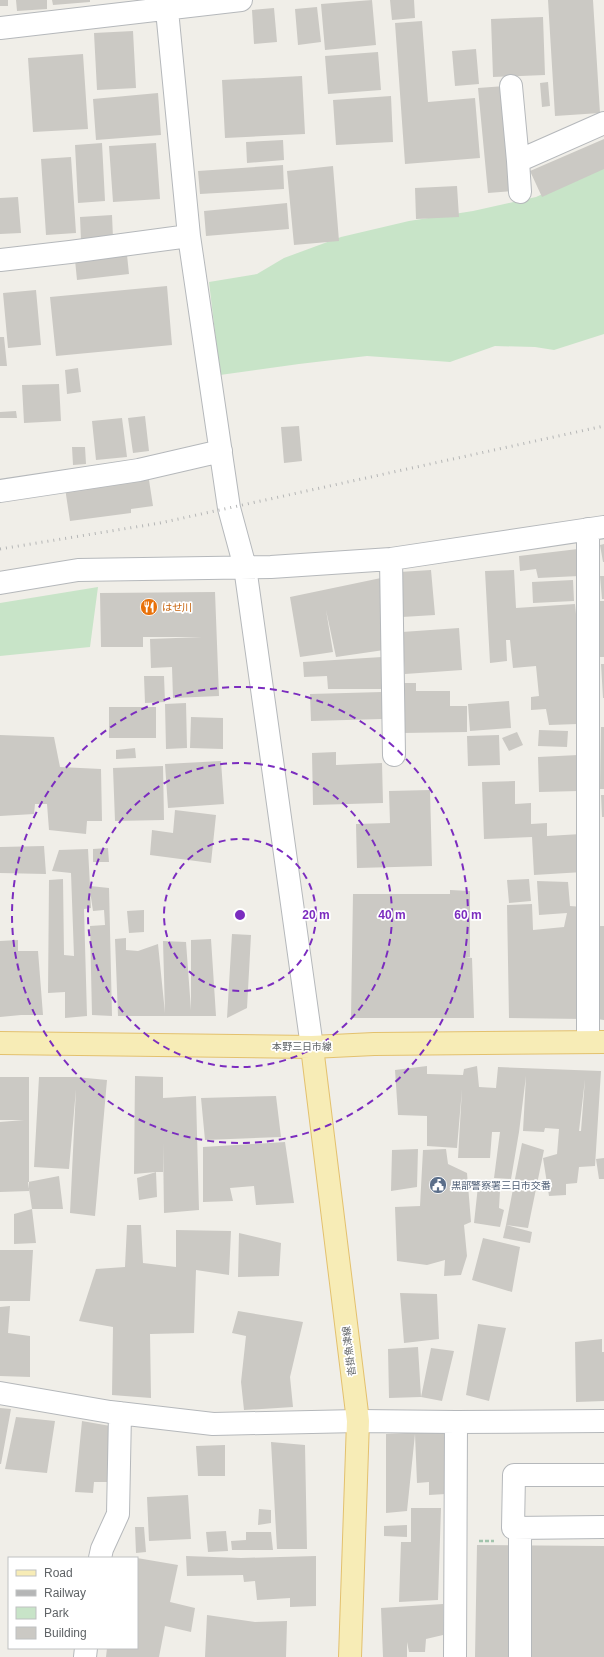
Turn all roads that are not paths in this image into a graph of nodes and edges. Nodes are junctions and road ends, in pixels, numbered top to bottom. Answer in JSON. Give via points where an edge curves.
{"nodes":[{"id":1,"x":241,"y":0,"type":"edge"},
{"id":2,"x":166,"y":4,"type":"edge"},
{"id":3,"x":0,"y":28,"type":"edge"},
{"id":4,"x":511,"y":86,"type":"dead end"},
{"id":5,"x":604,"y":123,"type":"edge"},
{"id":6,"x":518,"y":162,"type":"junction"},
{"id":7,"x":520,"y":192,"type":"dead end"},
{"id":8,"x":189,"y":236,"type":"junction"},
{"id":9,"x":0,"y":260,"type":"edge"},
{"id":10,"x":221,"y":451,"type":"junction"},
{"id":11,"x":0,"y":491,"type":"edge"},
{"id":12,"x":596,"y":528,"type":"edge"},
{"id":13,"x":391,"y":559,"type":"junction"},
{"id":14,"x":245,"y":566,"type":"junction"},
{"id":15,"x":0,"y":583,"type":"edge"},
{"id":16,"x":394,"y":755,"type":"dead end"},
{"id":17,"x":596,"y":822,"type":"edge"},
{"id":18,"x":596,"y":1042,"type":"edge"},
{"id":19,"x":0,"y":1043,"type":"edge"},
{"id":20,"x":312,"y":1047,"type":"junction"},
{"id":21,"x":0,"y":1393,"type":"edge"},
{"id":22,"x":120,"y":1413,"type":"junction"},
{"id":23,"x":358,"y":1421,"type":"junction"},
{"id":24,"x":604,"y":1421,"type":"edge"},
{"id":25,"x":456,"y":1422,"type":"junction"},
{"id":26,"x":604,"y":1475,"type":"edge"},
{"id":27,"x":520,"y":1527,"type":"junction"},
{"id":28,"x":604,"y":1527,"type":"edge"},
{"id":29,"x":100,"y":1557,"type":"edge"},
{"id":30,"x":350,"y":1657,"type":"edge"},
{"id":31,"x":455,"y":1657,"type":"edge"},
{"id":32,"x":520,"y":1657,"type":"edge"}],
"edges":[{"from":1,"to":2,"type":"street"},
{"from":2,"to":3,"type":"street"},
{"from":2,"to":8,"type":"street"},
{"from":4,"to":6,"type":"street"},
{"from":5,"to":6,"type":"street"},
{"from":6,"to":7,"type":"street"},
{"from":8,"to":9,"type":"street"},
{"from":8,"to":10,"type":"street"},
{"from":10,"to":11,"type":"street","via":[[139,470]]},
{"from":10,"to":14,"type":"street","via":[[229,508]]},
{"from":12,"to":13,"type":"street"},
{"from":12,"to":17,"type":"street"},
{"from":13,"to":14,"type":"street","via":[[271,567]]},
{"from":13,"to":16,"type":"street"},
{"from":14,"to":15,"type":"street","via":[[78,570]]},
{"from":14,"to":20,"type":"street"},
{"from":17,"to":18,"type":"street"},
{"from":18,"to":20,"type":"main road","name":"本野三日市線"},
{"from":19,"to":20,"type":"main road","name":"本野三日市線"},
{"from":20,"to":23,"type":"main road","name":"沓掛魚津線"},
{"from":21,"to":22,"type":"street"},
{"from":22,"to":23,"type":"street","via":[[213,1424]]},
{"from":22,"to":29,"type":"street","via":[[118,1514]]},
{"from":23,"to":25,"type":"street"},
{"from":23,"to":30,"type":"main road","name":"沓掛魚津線"},
{"from":24,"to":25,"type":"street"},
{"from":25,"to":31,"type":"street"},
{"from":26,"to":27,"type":"street","via":[[514,1475],[513,1528]]},
{"from":27,"to":28,"type":"street"},
{"from":27,"to":32,"type":"street"}]}
